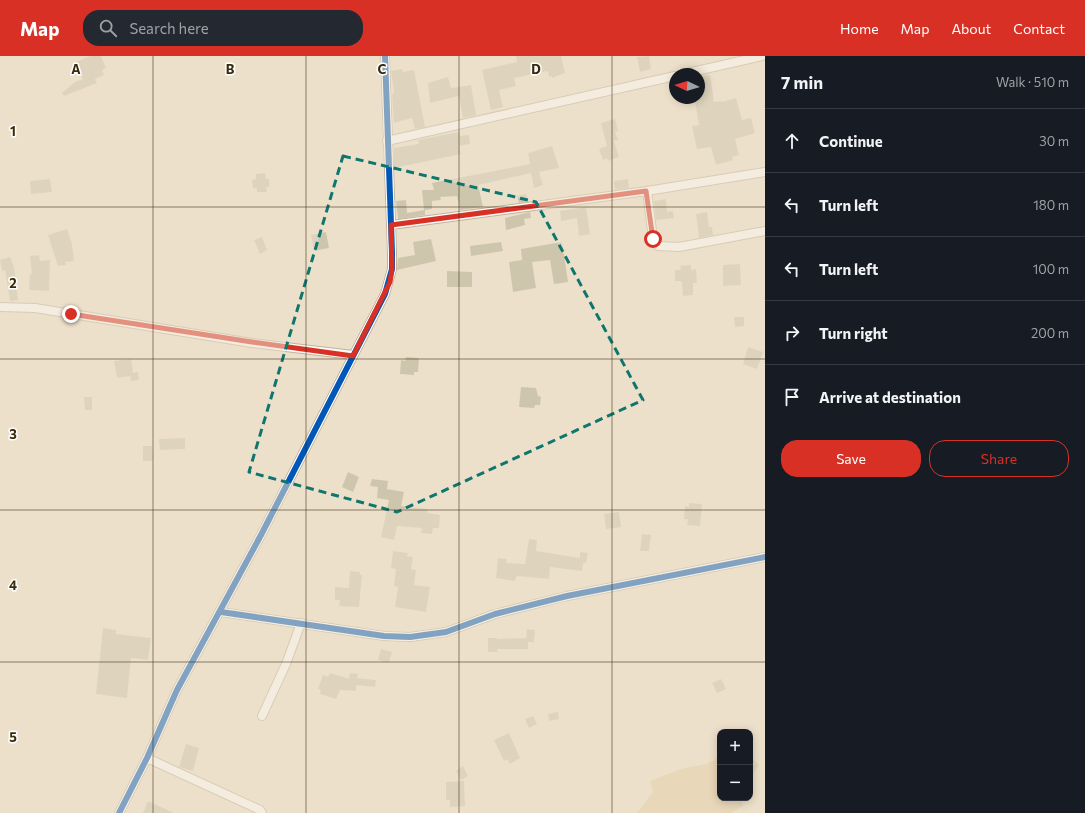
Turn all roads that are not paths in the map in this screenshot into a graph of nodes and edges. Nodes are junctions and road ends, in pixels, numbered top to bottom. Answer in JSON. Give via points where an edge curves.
{"nodes":[{"id":1,"x":385,"y":56,"type":"edge"},
{"id":2,"x":762,"y":56,"type":"edge"},
{"id":3,"x":705,"y":69,"type":"edge"},
{"id":4,"x":669,"y":77,"type":"edge"},
{"id":5,"x":388,"y":141,"type":"junction"},
{"id":6,"x":765,"y":172,"type":"edge"},
{"id":7,"x":646,"y":191,"type":"junction"},
{"id":8,"x":391,"y":225,"type":"junction"},
{"id":9,"x":765,"y":231,"type":"edge"},
{"id":10,"x":0,"y":307,"type":"edge"},
{"id":11,"x":353,"y":356,"type":"junction"},
{"id":12,"x":765,"y":557,"type":"edge"},
{"id":13,"x":221,"y":612,"type":"junction"},
{"id":14,"x":301,"y":623,"type":"junction"},
{"id":15,"x":262,"y":716,"type":"dead end"},
{"id":16,"x":147,"y":758,"type":"junction"},
{"id":17,"x":119,"y":813,"type":"edge"},
{"id":18,"x":262,"y":813,"type":"edge"}],
"edges":[{"from":1,"to":5,"type":"street"},
{"from":2,"to":3,"type":"street"},
{"from":4,"to":5,"type":"street"},
{"from":5,"to":8,"type":"street"},
{"from":6,"to":7,"type":"street"},
{"from":7,"to":8,"type":"street"},
{"from":7,"to":9,"type":"street","via":[[653,239],[658,246],[679,246]]},
{"from":8,"to":11,"type":"street","via":[[390,282]]},
{"from":10,"to":11,"type":"street","via":[[42,310]]},
{"from":11,"to":13,"type":"street"},
{"from":12,"to":14,"type":"street","via":[[567,596],[495,614],[446,632],[410,637],[384,636]]},
{"from":13,"to":14,"type":"street"},
{"from":13,"to":16,"type":"street","via":[[178,690]]},
{"from":14,"to":15,"type":"street","via":[[286,664]]},
{"from":16,"to":17,"type":"street"},
{"from":16,"to":18,"type":"street"}]}
